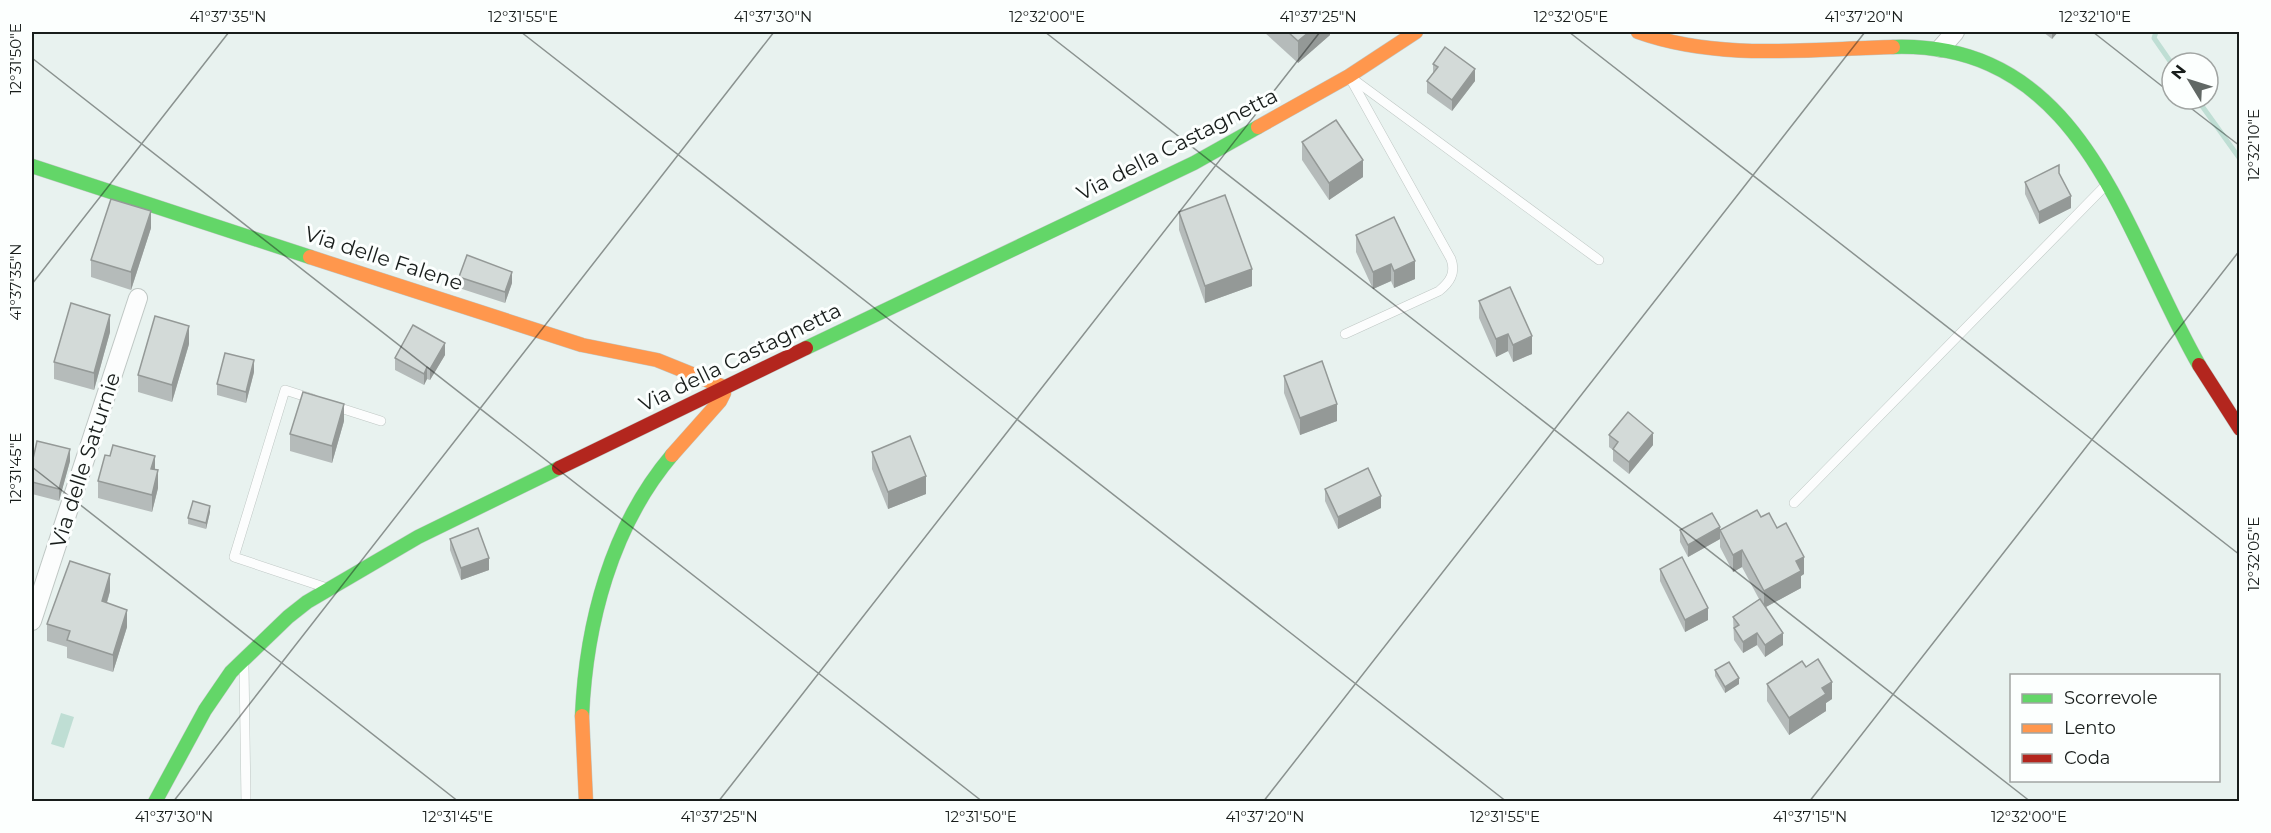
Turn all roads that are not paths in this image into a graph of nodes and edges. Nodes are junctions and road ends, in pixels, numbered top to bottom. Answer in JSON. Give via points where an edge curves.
{"nodes":[{"id":1,"x":1416,"y":32,"type":"edge"},
{"id":2,"x":1638,"y":32,"type":"edge"},
{"id":3,"x":1955,"y":32,"type":"edge"},
{"id":4,"x":1941,"y":48,"type":"junction"},
{"id":5,"x":1349,"y":76,"type":"junction"},
{"id":6,"x":32,"y":166,"type":"edge"},
{"id":7,"x":2107,"y":184,"type":"junction"},
{"id":8,"x":1599,"y":260,"type":"dead end"},
{"id":9,"x":138,"y":298,"type":"dead end"},
{"id":10,"x":1346,"y":334,"type":"dead end"},
{"id":11,"x":724,"y":387,"type":"junction"},
{"id":12,"x":381,"y":421,"type":"dead end"},
{"id":13,"x":2240,"y":429,"type":"edge"},
{"id":14,"x":1794,"y":503,"type":"dead end"},
{"id":15,"x":329,"y":588,"type":"junction"},
{"id":16,"x":32,"y":621,"type":"edge"},
{"id":17,"x":244,"y":658,"type":"junction"},
{"id":18,"x":155,"y":801,"type":"edge"},
{"id":19,"x":246,"y":801,"type":"edge"},
{"id":20,"x":586,"y":801,"type":"edge"}],
"edges":[{"from":1,"to":5,"type":"street","name":"Via della Castagnetta"},
{"from":2,"to":4,"type":"street","via":[[1675,44],[1720,49]]},
{"from":3,"to":4,"type":"street"},
{"from":4,"to":7,"type":"street","via":[[1978,58],[2045,100],[2080,141]]},
{"from":5,"to":8,"type":"lane"},
{"from":5,"to":10,"type":"lane","via":[[1453,265],[1451,279],[1439,291]]},
{"from":5,"to":11,"type":"street","name":"Via della Castagnetta","via":[[1173,173]]},
{"from":6,"to":11,"type":"street","name":"Via delle Falene","via":[[582,345],[665,362]]},
{"from":7,"to":13,"type":"street","via":[[2193,356]]},
{"from":7,"to":14,"type":"lane"},
{"from":9,"to":16,"type":"street","name":"Via delle Saturnie"},
{"from":11,"to":15,"type":"street","name":"Via della Castagnetta","via":[[418,537]]},
{"from":11,"to":20,"type":"street","via":[[720,401],[650,484],[613,559],[592,630],[585,678],[582,731]]},
{"from":12,"to":15,"type":"lane","via":[[285,390],[234,557]]},
{"from":15,"to":17,"type":"street","name":"Via della Castagnetta","via":[[288,616]]},
{"from":17,"to":18,"type":"street","name":"Via della Castagnetta","via":[[210,701]]},
{"from":17,"to":19,"type":"lane"}]}
